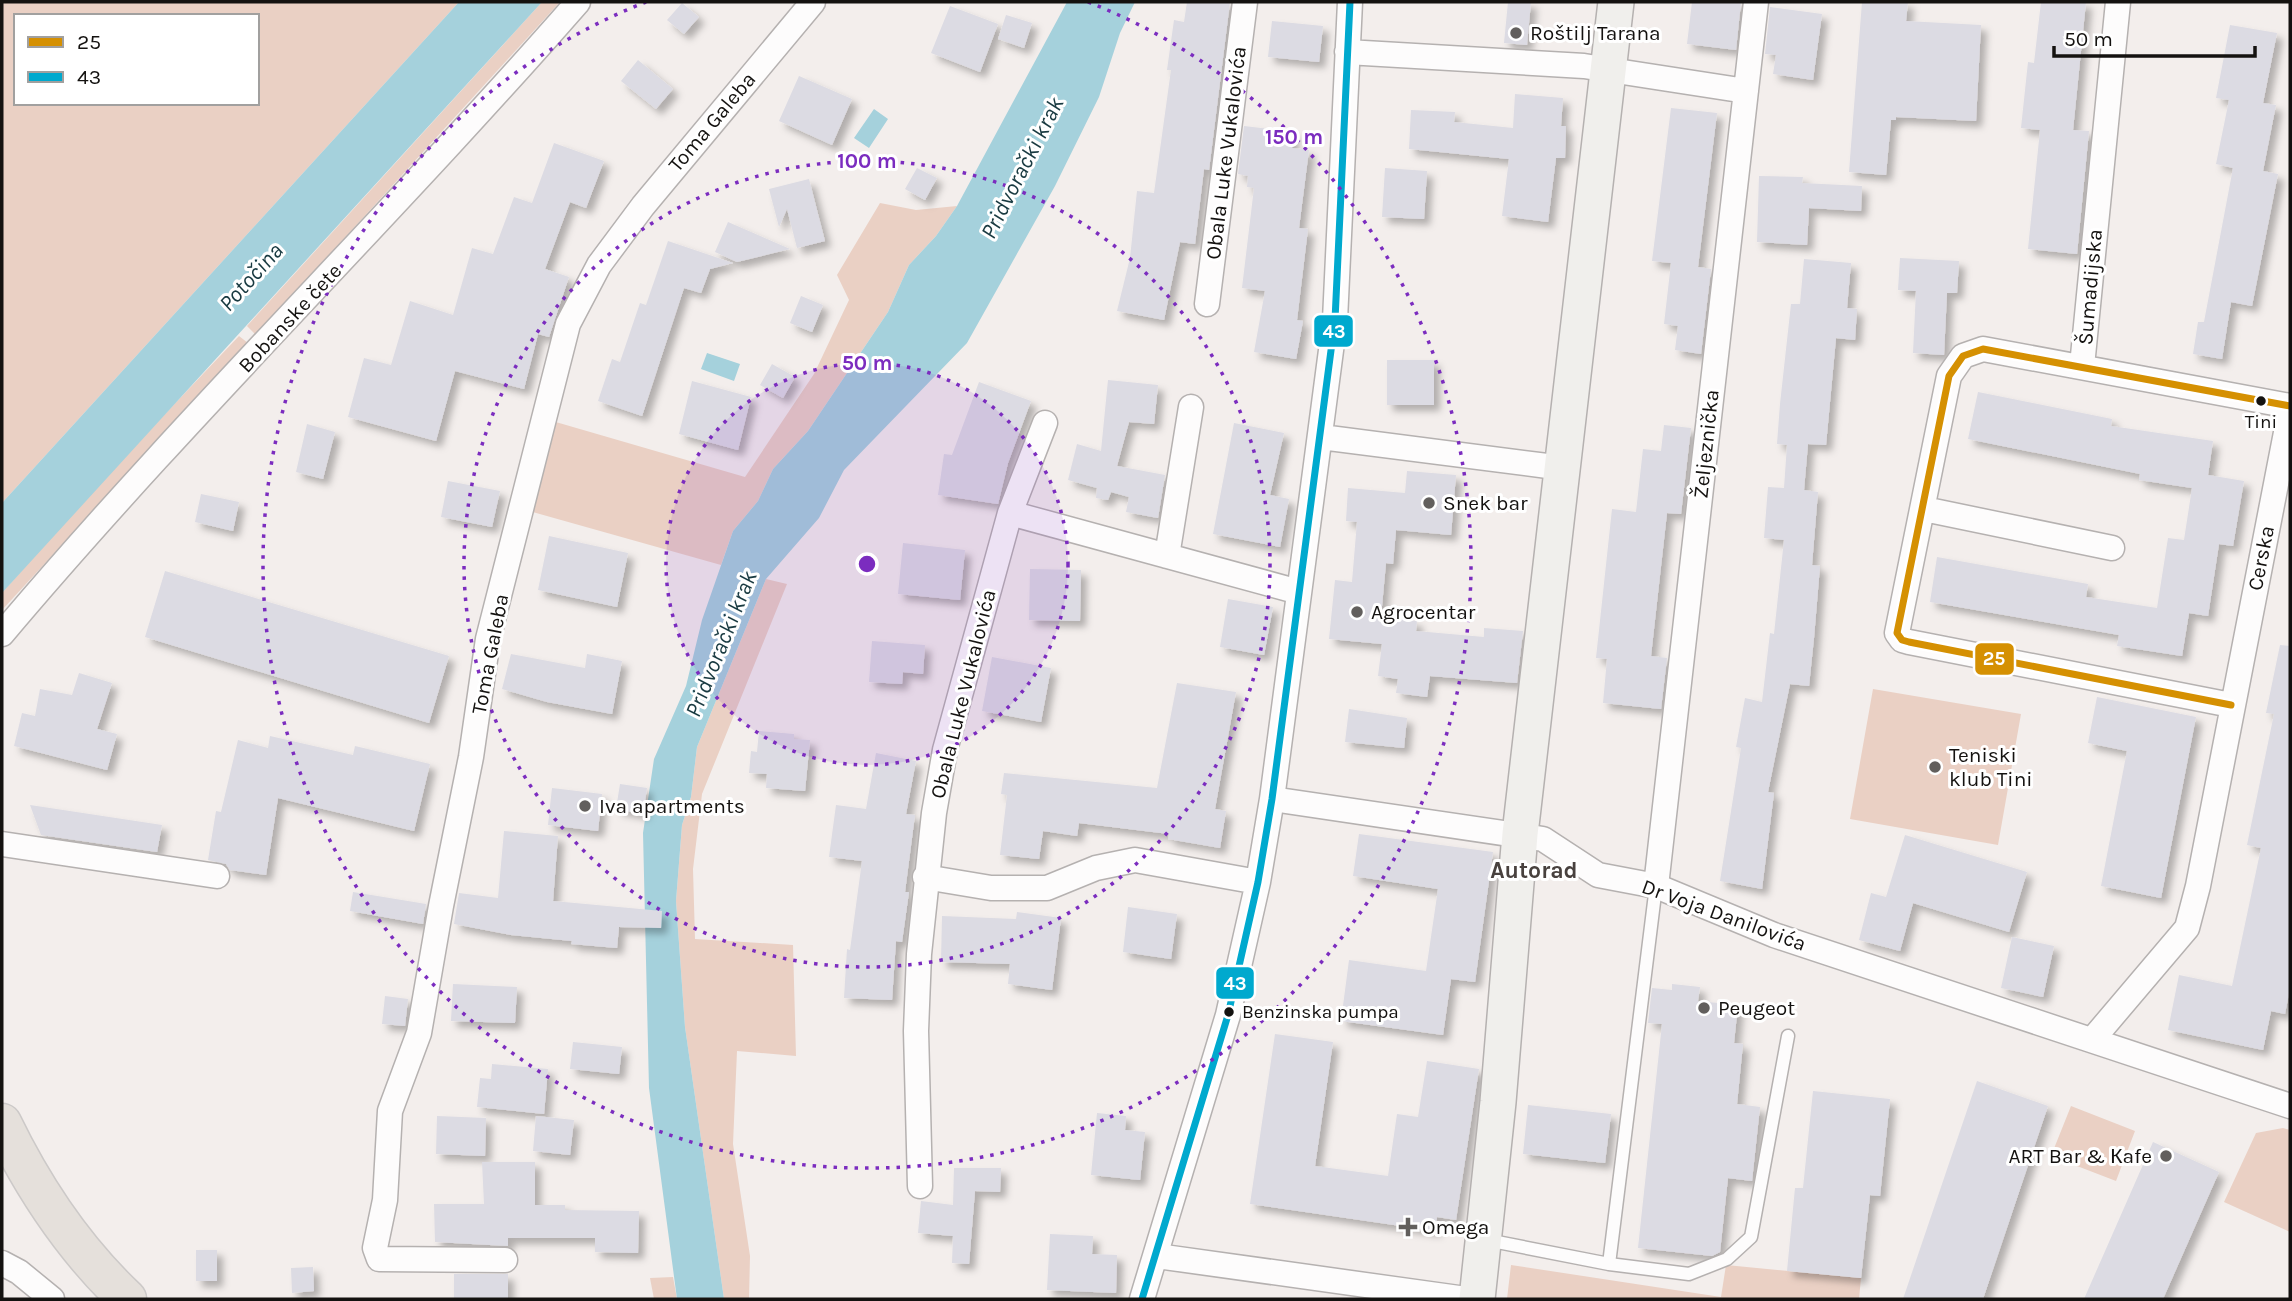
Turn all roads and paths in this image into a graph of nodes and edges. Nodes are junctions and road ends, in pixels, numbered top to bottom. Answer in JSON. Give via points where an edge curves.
{"nodes":[{"id":1,"x":578,"y":2,"type":"edge"},
{"id":2,"x":813,"y":2,"type":"edge"},
{"id":3,"x":1245,"y":2,"type":"edge"},
{"id":4,"x":1350,"y":2,"type":"edge"},
{"id":5,"x":1616,"y":2,"type":"edge"},
{"id":6,"x":1755,"y":2,"type":"edge"},
{"id":7,"x":2118,"y":2,"type":"edge"},
{"id":8,"x":1347,"y":52,"type":"junction"},
{"id":9,"x":1609,"y":70,"type":"junction"},
{"id":10,"x":1746,"y":92,"type":"junction"},
{"id":11,"x":1207,"y":304,"type":"dead end"},
{"id":12,"x":2082,"y":366,"type":"junction"},
{"id":13,"x":2290,"y":406,"type":"edge"},
{"id":14,"x":1191,"y":407,"type":"dead end"},
{"id":15,"x":2290,"y":412,"type":"edge"},
{"id":16,"x":1045,"y":423,"type":"dead end"},
{"id":17,"x":1321,"y":437,"type":"junction"},
{"id":18,"x":1563,"y":468,"type":"junction"},
{"id":19,"x":1924,"y":509,"type":"junction"},
{"id":20,"x":1010,"y":513,"type":"junction"},
{"id":21,"x":2112,"y":548,"type":"dead end"},
{"id":22,"x":1167,"y":556,"type":"junction"},
{"id":23,"x":1299,"y":592,"type":"junction"},
{"id":24,"x":2,"y":634,"type":"edge"},
{"id":25,"x":2231,"y":705,"type":"junction"},
{"id":26,"x":1272,"y":799,"type":"junction"},
{"id":27,"x":1520,"y":834,"type":"junction"},
{"id":28,"x":2,"y":844,"type":"edge"},
{"id":29,"x":217,"y":876,"type":"dead end"},
{"id":30,"x":925,"y":877,"type":"junction"},
{"id":31,"x":1258,"y":882,"type":"junction"},
{"id":32,"x":1656,"y":886,"type":"junction"},
{"id":33,"x":1788,"y":1036,"type":"dead end"},
{"id":34,"x":2092,"y":1040,"type":"junction"},
{"id":35,"x":2290,"y":1106,"type":"edge"},
{"id":36,"x":2,"y":1122,"type":"edge"},
{"id":37,"x":920,"y":1186,"type":"dead end"},
{"id":38,"x":1483,"y":1240,"type":"junction"},
{"id":39,"x":1157,"y":1256,"type":"junction"},
{"id":40,"x":505,"y":1260,"type":"dead end"},
{"id":41,"x":2,"y":1263,"type":"edge"},
{"id":42,"x":1609,"y":1264,"type":"junction"},
{"id":43,"x":52,"y":1299,"type":"edge"},
{"id":44,"x":127,"y":1299,"type":"edge"},
{"id":45,"x":1142,"y":1299,"type":"edge"},
{"id":46,"x":1466,"y":1299,"type":"edge"},
{"id":47,"x":1477,"y":1299,"type":"edge"}],
"edges":[{"from":1,"to":24,"type":"street","name":"Bobanske čete","via":[[61,564]]},
{"from":2,"to":40,"type":"street","name":"Toma Galeba","via":[[643,206],[599,265],[568,324],[488,639],[471,757],[419,1033],[390,1111],[385,1200],[376,1248],[379,1259]]},
{"from":3,"to":11,"type":"street","name":"Obala Luke Vukalovića"},
{"from":4,"to":8,"type":"street"},
{"from":5,"to":9,"type":"street"},
{"from":6,"to":10,"type":"street","name":"Željeznička"},
{"from":7,"to":12,"type":"street","name":"Šumadijska"},
{"from":8,"to":9,"type":"street"},
{"from":8,"to":17,"type":"street","via":[[1335,320]]},
{"from":9,"to":10,"type":"street"},
{"from":9,"to":18,"type":"street"},
{"from":10,"to":32,"type":"street","name":"Željeznička"},
{"from":12,"to":13,"type":"street"},
{"from":12,"to":19,"type":"street","name":"Šumadijska","via":[[1983,349],[1963,356],[1950,376]]},
{"from":14,"to":22,"type":"street"},
{"from":15,"to":25,"type":"street","name":"Cerska"},
{"from":16,"to":20,"type":"street","name":"Obala Luke Vukalovića"},
{"from":17,"to":18,"type":"street"},
{"from":17,"to":23,"type":"street"},
{"from":18,"to":27,"type":"street"},
{"from":19,"to":21,"type":"street"},
{"from":19,"to":25,"type":"street","name":"Šumadijska","via":[[1897,633],[1902,640]]},
{"from":20,"to":22,"type":"street"},
{"from":20,"to":30,"type":"street","name":"Obala Luke Vukalovića","via":[[945,750]]},
{"from":22,"to":23,"type":"street"},
{"from":23,"to":26,"type":"street"},
{"from":25,"to":34,"type":"street","via":[[2187,928]]},
{"from":26,"to":27,"type":"street","name":"Dr Voja Danilovića"},
{"from":26,"to":31,"type":"street"},
{"from":27,"to":32,"type":"street","name":"Dr Voja Danilovića","via":[[1543,839],[1598,875]]},
{"from":27,"to":38,"type":"street"},
{"from":28,"to":29,"type":"street"},
{"from":30,"to":31,"type":"street","via":[[991,888],[1047,888],[1096,868],[1135,860]]},
{"from":30,"to":37,"type":"street","name":"Obala Luke Vukalovića","via":[[916,1031]]},
{"from":31,"to":39,"type":"street","via":[[1228,1015]]},
{"from":32,"to":34,"type":"street","name":"Dr Voja Danilovića","via":[[1774,935]]},
{"from":32,"to":42,"type":"lane"},
{"from":33,"to":42,"type":"lane","via":[[1751,1237],[1727,1259],[1689,1274]]},
{"from":34,"to":35,"type":"street","name":"Dr Voja Danilovića"},
{"from":36,"to":44,"type":"main road","via":[[56,1215]]},
{"from":38,"to":42,"type":"lane"},
{"from":38,"to":47,"type":"street"},
{"from":39,"to":45,"type":"street"},
{"from":39,"to":46,"type":"street"},
{"from":41,"to":43,"type":"street"}]}
